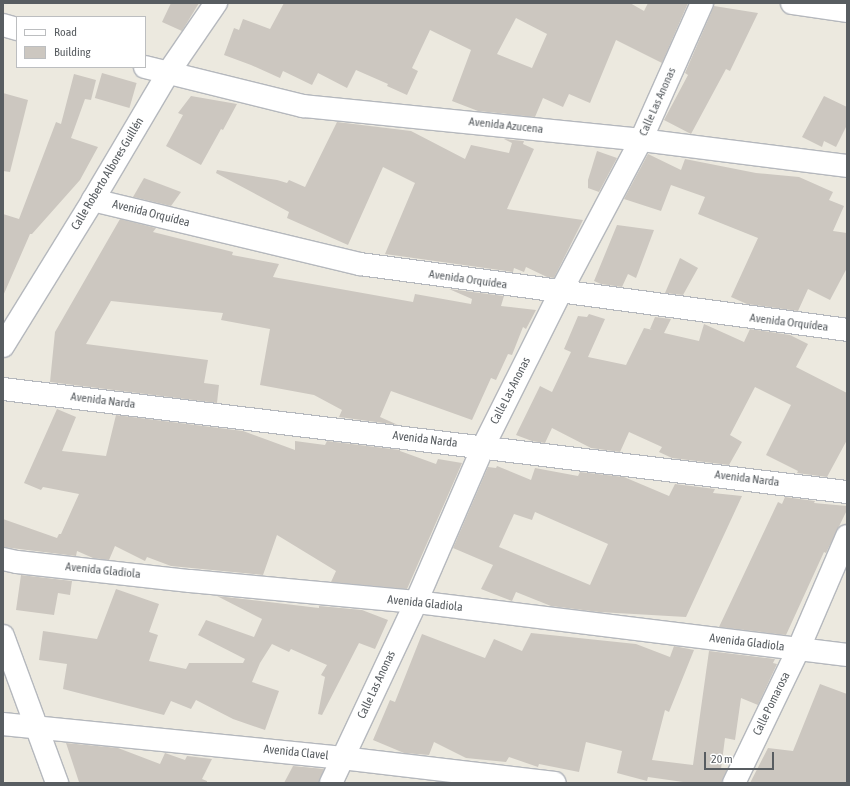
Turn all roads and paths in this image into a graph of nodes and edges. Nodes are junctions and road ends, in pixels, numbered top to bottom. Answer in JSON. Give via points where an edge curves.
{"nodes":[{"id":1,"x":216,"y":3,"type":"edge"},
{"id":2,"x":702,"y":3,"type":"edge"},
{"id":3,"x":792,"y":3,"type":"edge"},
{"id":4,"x":847,"y":11,"type":"edge"},
{"id":5,"x":3,"y":25,"type":"edge"},
{"id":6,"x":16,"y":29,"type":"edge"},
{"id":7,"x":146,"y":67,"type":"edge"},
{"id":8,"x":168,"y":73,"type":"junction"},
{"id":9,"x":641,"y":140,"type":"junction"},
{"id":10,"x":847,"y":166,"type":"edge"},
{"id":11,"x":93,"y":200,"type":"junction"},
{"id":12,"x":560,"y":293,"type":"junction"},
{"id":13,"x":847,"y":330,"type":"edge"},
{"id":14,"x":3,"y":346,"type":"edge"},
{"id":15,"x":3,"y":389,"type":"edge"},
{"id":16,"x":483,"y":447,"type":"junction"},
{"id":17,"x":847,"y":492,"type":"edge"},
{"id":18,"x":847,"y":536,"type":"edge"},
{"id":19,"x":3,"y":559,"type":"edge"},
{"id":20,"x":416,"y":602,"type":"junction"},
{"id":21,"x":3,"y":636,"type":"edge"},
{"id":22,"x":798,"y":650,"type":"junction"},
{"id":23,"x":847,"y":655,"type":"edge"},
{"id":24,"x":3,"y":724,"type":"edge"},
{"id":25,"x":36,"y":728,"type":"junction"},
{"id":26,"x":342,"y":758,"type":"junction"},
{"id":27,"x":57,"y":783,"type":"edge"},
{"id":28,"x":331,"y":783,"type":"edge"},
{"id":29,"x":555,"y":783,"type":"edge"},
{"id":30,"x":734,"y":783,"type":"edge"}],
"edges":[{"from":1,"to":8,"type":"street","name":"Calle Roberto Albores Guillén"},
{"from":2,"to":9,"type":"street","name":"Calle Las Anonas"},
{"from":3,"to":4,"type":"street"},
{"from":5,"to":6,"type":"street"},
{"from":7,"to":8,"type":"street","name":"Avenida Azucena"},
{"from":8,"to":9,"type":"street","name":"Avenida Azucena","via":[[303,106]]},
{"from":8,"to":11,"type":"street","name":"Calle Roberto Albores Guillén"},
{"from":9,"to":10,"type":"street","name":"Avenida Azucena"},
{"from":9,"to":12,"type":"street","name":"Calle Las Anonas"},
{"from":11,"to":12,"type":"street","name":"Avenida Orquídea","via":[[360,264]]},
{"from":11,"to":14,"type":"street","name":"Calle Roberto Albores Guillén"},
{"from":12,"to":13,"type":"street","name":"Avenida Orquídea"},
{"from":12,"to":16,"type":"street","name":"Calle Las Anonas"},
{"from":15,"to":16,"type":"street","name":"Avenida Narda"},
{"from":16,"to":17,"type":"street","name":"Avenida Narda"},
{"from":16,"to":20,"type":"street","name":"Calle Las Anonas"},
{"from":18,"to":22,"type":"street","name":"Calle Pomarosa"},
{"from":19,"to":20,"type":"street","name":"Avenida Gladiola","via":[[182,580]]},
{"from":20,"to":22,"type":"street","name":"Avenida Gladiola"},
{"from":20,"to":26,"type":"street","name":"Calle Las Anonas"},
{"from":21,"to":25,"type":"street"},
{"from":22,"to":23,"type":"street","name":"Avenida Gladiola"},
{"from":22,"to":30,"type":"street","name":"Calle Pomarosa"},
{"from":24,"to":25,"type":"street","name":"Avenida Clavel"},
{"from":25,"to":26,"type":"street","name":"Avenida Clavel"},
{"from":25,"to":27,"type":"street"},
{"from":26,"to":28,"type":"street","name":"Calle Las Anonas"},
{"from":26,"to":29,"type":"street","name":"Avenida Clavel"}]}
